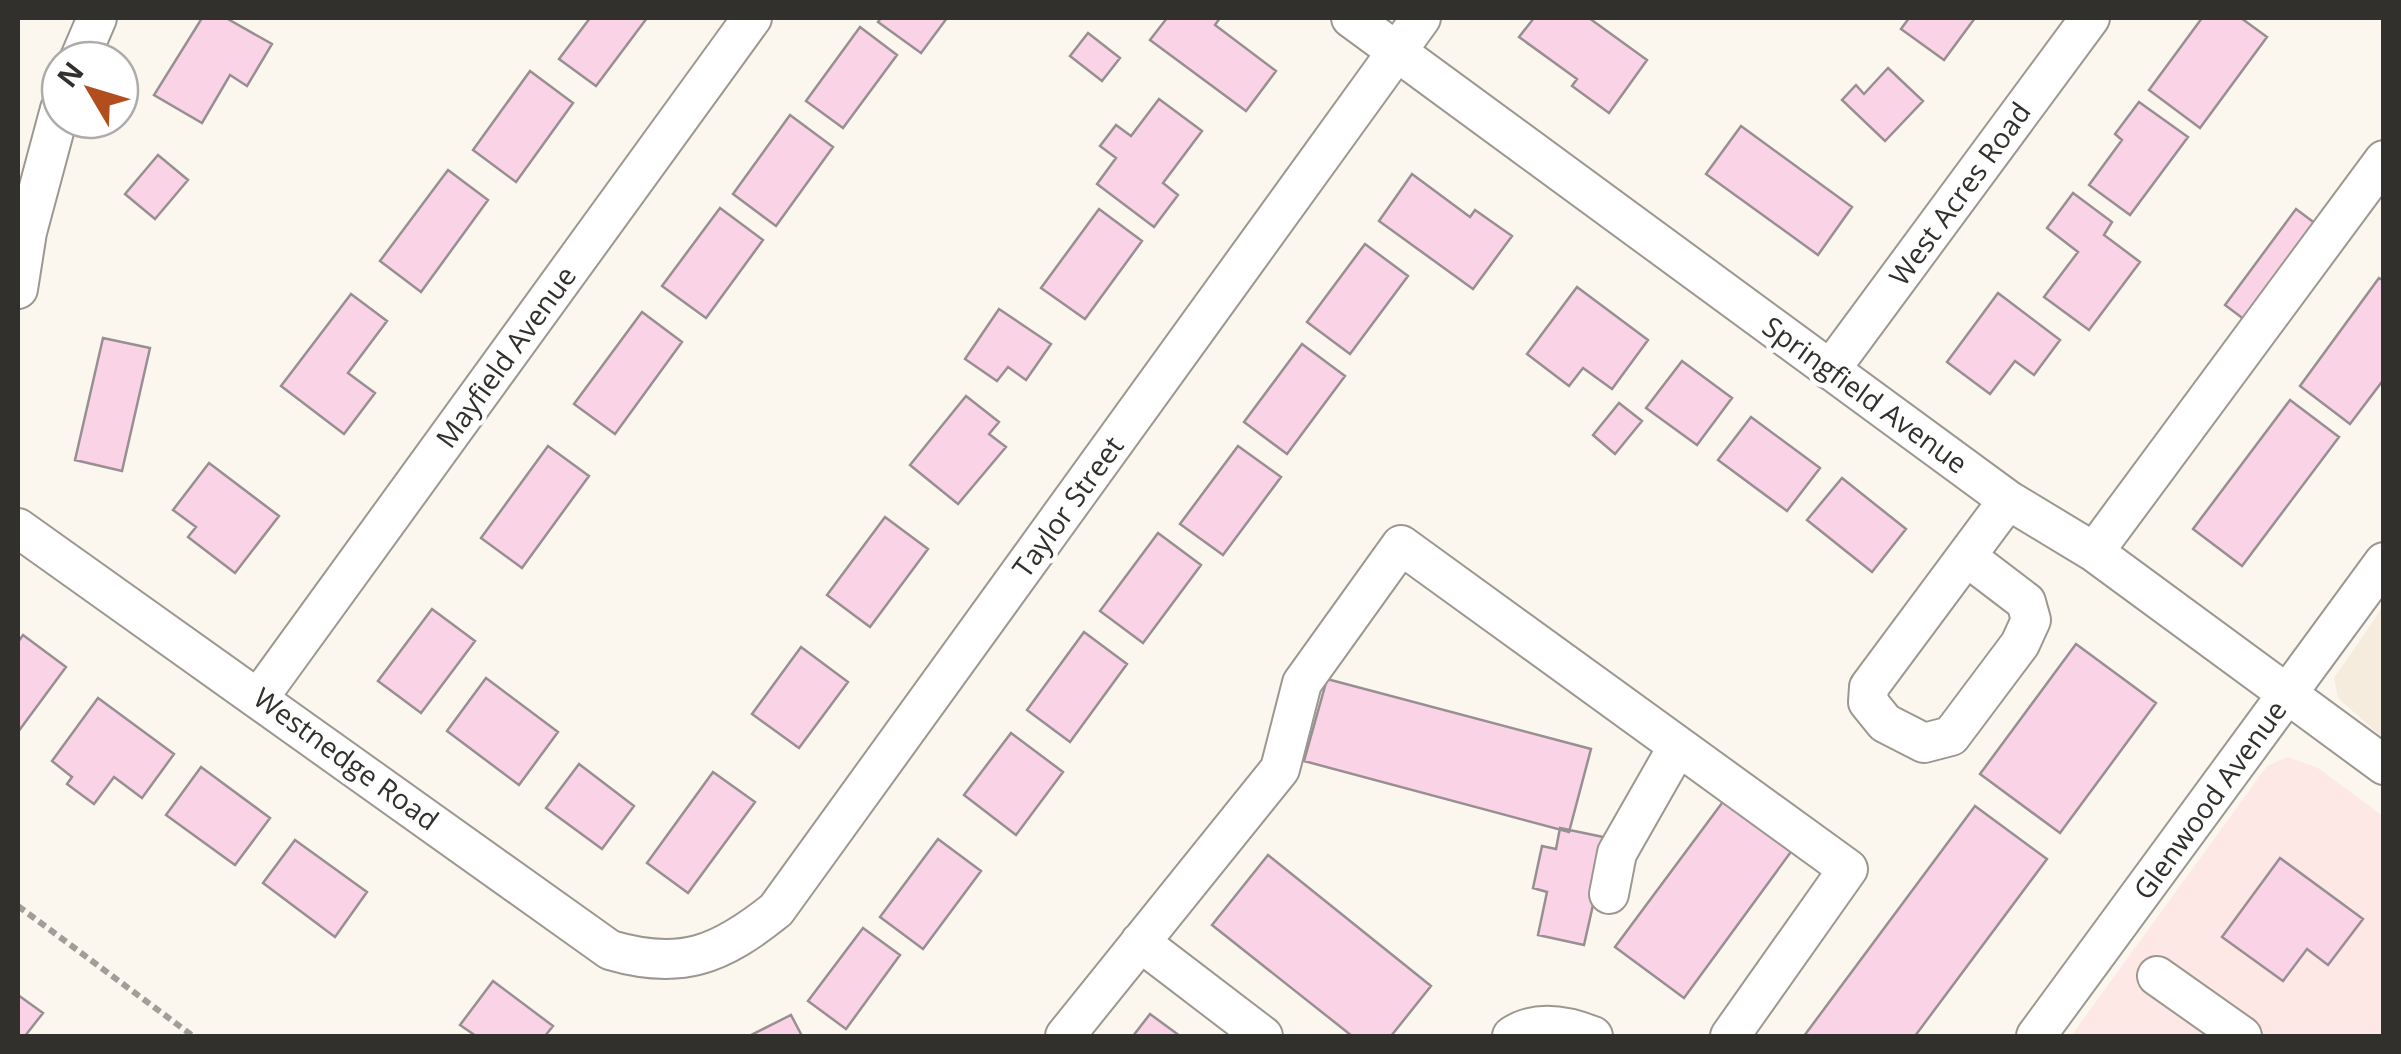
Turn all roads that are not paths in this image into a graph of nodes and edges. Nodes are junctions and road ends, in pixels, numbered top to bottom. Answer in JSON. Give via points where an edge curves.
{"nodes":[{"id":1,"x":752,"y":18,"type":"edge"},
{"id":2,"x":1351,"y":18,"type":"edge"},
{"id":3,"x":1421,"y":18,"type":"edge"},
{"id":4,"x":2090,"y":18,"type":"edge"},
{"id":5,"x":1396,"y":50,"type":"junction"},
{"id":6,"x":52,"y":140,"type":"edge"},
{"id":7,"x":2384,"y":160,"type":"edge"},
{"id":8,"x":18,"y":290,"type":"edge"},
{"id":9,"x":1830,"y":370,"type":"junction"},
{"id":10,"x":2008,"y":500,"type":"junction"},
{"id":11,"x":18,"y":528,"type":"edge"},
{"id":12,"x":2094,"y":552,"type":"junction"},
{"id":13,"x":1966,"y":557,"type":"junction"},
{"id":14,"x":2384,"y":562,"type":"edge"},
{"id":15,"x":2288,"y":695,"type":"junction"},
{"id":16,"x":260,"y":696,"type":"junction"},
{"id":17,"x":1678,"y":746,"type":"junction"},
{"id":18,"x":2384,"y":765,"type":"edge"},
{"id":19,"x":1609,"y":894,"type":"dead end"},
{"id":20,"x":1140,"y":942,"type":"junction"},
{"id":21,"x":684,"y":960,"type":"joint"},
{"id":22,"x":2157,"y":976,"type":"dead end"},
{"id":23,"x":2041,"y":1035,"type":"edge"},
{"id":24,"x":1065,"y":1036,"type":"edge"},
{"id":25,"x":1263,"y":1036,"type":"edge"},
{"id":26,"x":1512,"y":1036,"type":"edge"},
{"id":27,"x":1593,"y":1036,"type":"edge"},
{"id":28,"x":1730,"y":1036,"type":"edge"},
{"id":29,"x":2242,"y":1036,"type":"edge"}],
"edges":[{"from":1,"to":16,"type":"street","name":"Mayfield Avenue"},
{"from":2,"to":5,"type":"street","name":"Springfield Avenue"},
{"from":3,"to":5,"type":"street","name":"Taylor Street"},
{"from":4,"to":9,"type":"street","name":"West Acres Road"},
{"from":5,"to":9,"type":"street","name":"Springfield Avenue"},
{"from":5,"to":21,"type":"street","name":"Taylor Street","via":[[776,910],[739,939]]},
{"from":6,"to":8,"type":"street"},
{"from":7,"to":12,"type":"street"},
{"from":9,"to":10,"type":"street","name":"Springfield Avenue"},
{"from":10,"to":12,"type":"street","name":"Springfield Avenue"},
{"from":10,"to":13,"type":"street"},
{"from":11,"to":16,"type":"street","name":"Westnedge Road"},
{"from":12,"to":15,"type":"street","name":"Springfield Avenue"},
{"from":13,"to":13,"type":"street","via":[[1869,687],[1868,702],[1885,722],[1924,742],[1951,736],[2031,620],[2026,602]]},
{"from":14,"to":15,"type":"street","name":"Glenwood Avenue"},
{"from":15,"to":18,"type":"street","name":"Springfield Avenue"},
{"from":15,"to":23,"type":"street","name":"Glenwood Avenue"},
{"from":16,"to":21,"type":"street","name":"Westnedge Road","via":[[610,950],[650,962]]},
{"from":17,"to":19,"type":"street","via":[[1617,853]]},
{"from":17,"to":20,"type":"street","via":[[1402,545],[1302,683],[1280,769]]},
{"from":17,"to":28,"type":"street","via":[[1848,869]]},
{"from":20,"to":24,"type":"street"},
{"from":20,"to":25,"type":"street"},
{"from":22,"to":29,"type":"street"},
{"from":26,"to":27,"type":"street","via":[[1564,1024]]}]}
